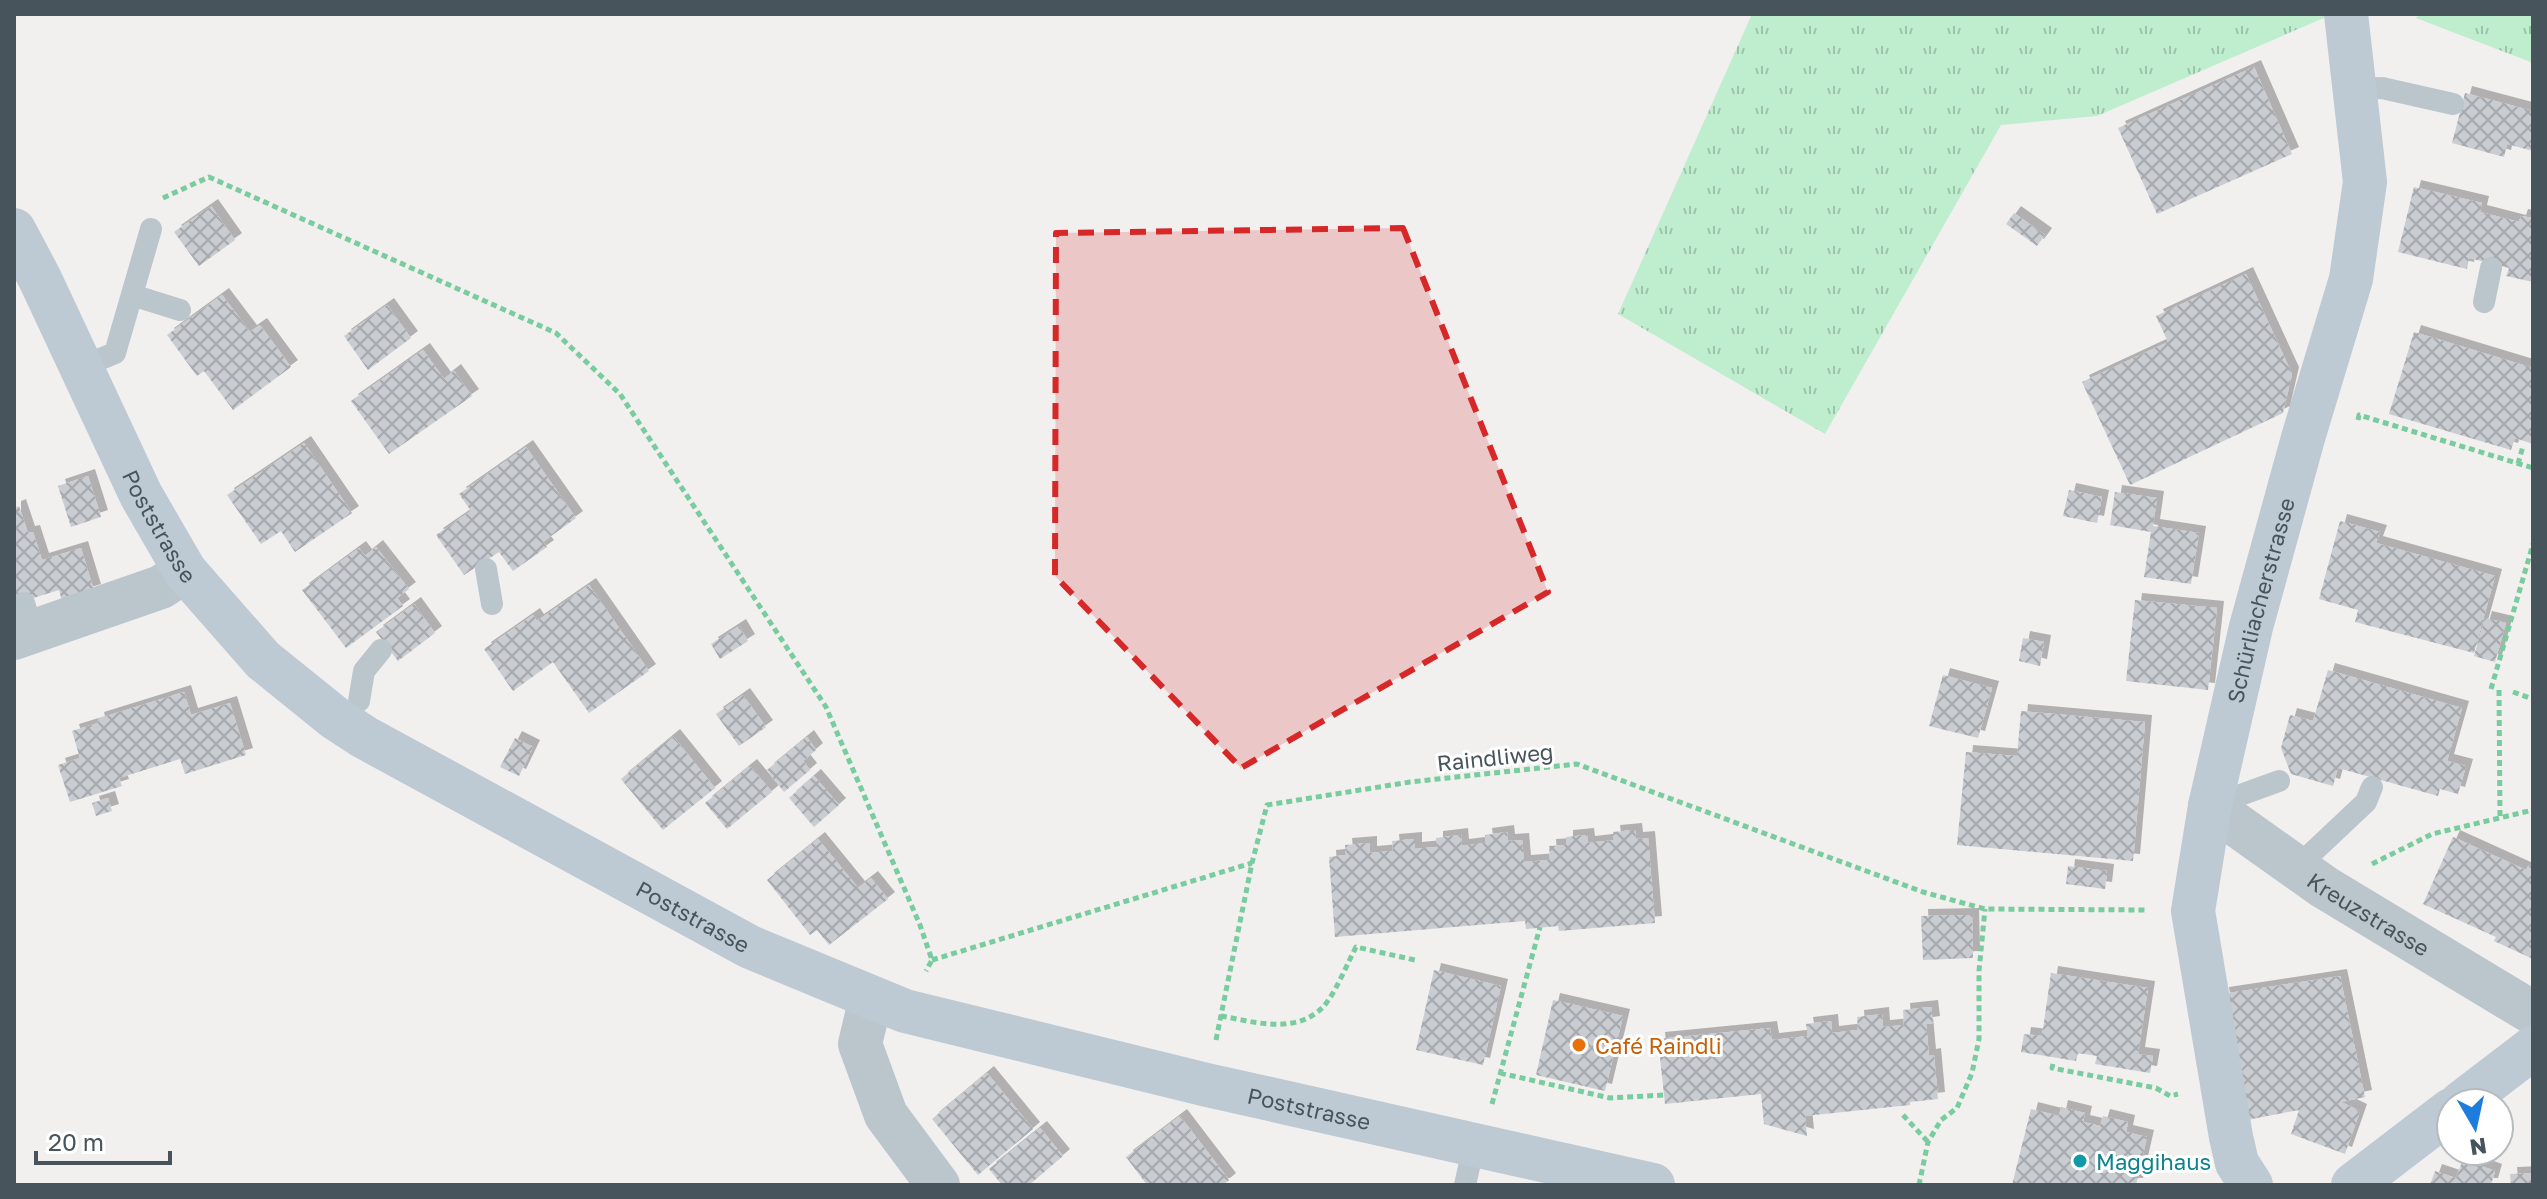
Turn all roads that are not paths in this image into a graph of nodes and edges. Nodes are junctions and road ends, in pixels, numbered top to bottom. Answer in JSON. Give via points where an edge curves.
{"nodes":[{"id":1,"x":2346,"y":14,"type":"edge"},
{"id":2,"x":2354,"y":89,"type":"junction"},
{"id":3,"x":2453,"y":104,"type":"dead end"},
{"id":4,"x":151,"y":229,"type":"road end"},
{"id":5,"x":14,"y":230,"type":"edge"},
{"id":6,"x":2491,"y":268,"type":"dead end"},
{"id":7,"x":27,"y":282,"type":"edge"},
{"id":8,"x":132,"y":295,"type":"junction"},
{"id":9,"x":2484,"y":302,"type":"dead end"},
{"id":10,"x":180,"y":310,"type":"dead end"},
{"id":11,"x":81,"y":367,"type":"junction"},
{"id":12,"x":486,"y":569,"type":"dead end"},
{"id":13,"x":185,"y":571,"type":"junction"},
{"id":14,"x":492,"y":604,"type":"dead end"},
{"id":15,"x":24,"y":624,"type":"edge"},
{"id":16,"x":381,"y":650,"type":"dead end"},
{"id":17,"x":359,"y":701,"type":"dead end"},
{"id":18,"x":2279,"y":781,"type":"dead end"},
{"id":19,"x":2372,"y":787,"type":"dead end"},
{"id":20,"x":2210,"y":806,"type":"junction"},
{"id":21,"x":2311,"y":877,"type":"junction"},
{"id":22,"x":871,"y":998,"type":"junction"},
{"id":23,"x":2533,"y":1013,"type":"edge"},
{"id":24,"x":2533,"y":1048,"type":"edge"},
{"id":25,"x":2482,"y":1087,"type":"edge"},
{"id":26,"x":2435,"y":1122,"type":"edge"},
{"id":27,"x":1473,"y":1159,"type":"edge"},
{"id":28,"x":938,"y":1185,"type":"edge"},
{"id":29,"x":1653,"y":1185,"type":"edge"},
{"id":30,"x":2251,"y":1185,"type":"edge"},
{"id":31,"x":2353,"y":1185,"type":"edge"}],
"edges":[{"from":1,"to":2,"type":"street","name":"Schürliacherstrasse"},
{"from":2,"to":3,"type":"lane","via":[[2382,88]]},
{"from":2,"to":20,"type":"street","name":"Schürliacherstrasse","via":[[2365,182],[2351,279],[2251,627]]},
{"from":4,"to":8,"type":"lane"},
{"from":5,"to":7,"type":"street","name":"Poststrasse"},
{"from":6,"to":9,"type":"lane"},
{"from":7,"to":11,"type":"street","name":"Poststrasse"},
{"from":8,"to":10,"type":"lane"},
{"from":8,"to":11,"type":"lane","via":[[115,353]]},
{"from":11,"to":13,"type":"street","name":"Poststrasse","via":[[141,495]]},
{"from":12,"to":14,"type":"lane"},
{"from":13,"to":15,"type":"street","via":[[161,587]]},
{"from":13,"to":22,"type":"street","name":"Poststrasse","via":[[263,660],[364,737],[750,947]]},
{"from":16,"to":17,"type":"lane","via":[[364,671]]},
{"from":18,"to":20,"type":"lane"},
{"from":19,"to":21,"type":"lane"},
{"from":20,"to":21,"type":"street","name":"Kreuzstrasse"},
{"from":20,"to":30,"type":"street","name":"Schürliacherstrasse","via":[[2193,911],[2231,1137],[2237,1163]]},
{"from":21,"to":23,"type":"street","name":"Kreuzstrasse"},
{"from":22,"to":27,"type":"street","name":"Poststrasse"},
{"from":22,"to":28,"type":"street","via":[[860,1044],[865,1058],[886,1115]]},
{"from":24,"to":25,"type":"street"},
{"from":26,"to":31,"type":"street"},
{"from":27,"to":29,"type":"street","name":"Poststrasse"}]}
